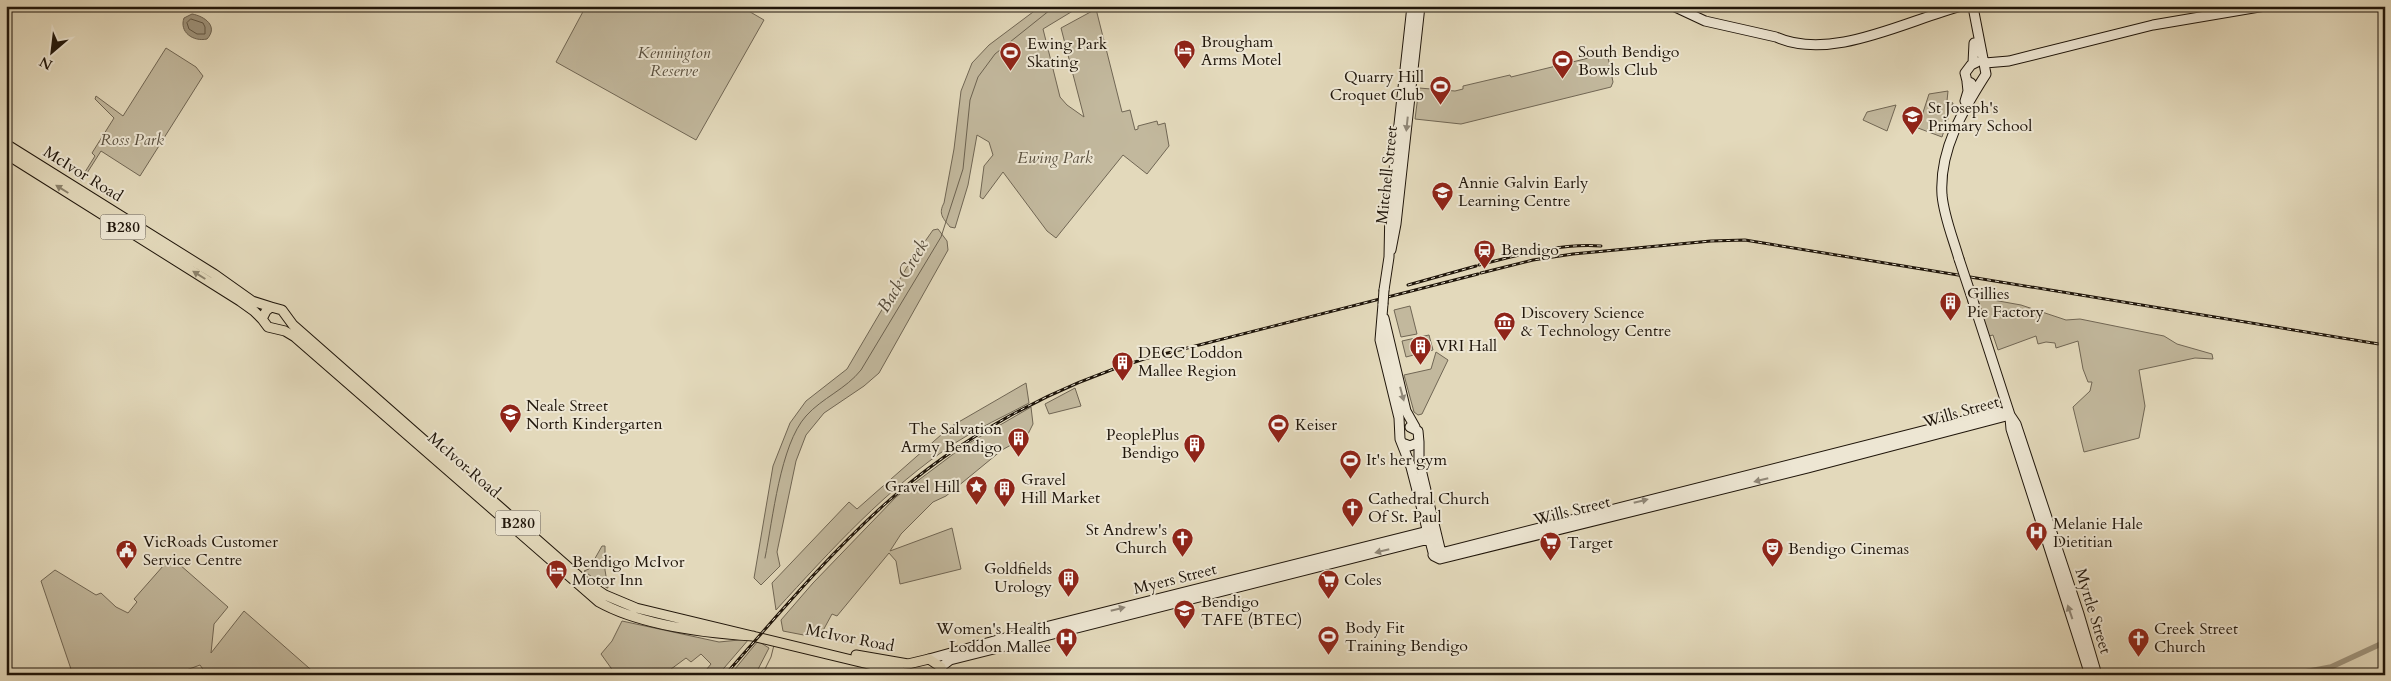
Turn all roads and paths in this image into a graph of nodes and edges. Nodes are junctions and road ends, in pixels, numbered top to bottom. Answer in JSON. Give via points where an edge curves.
{"nodes":[{"id":1,"x":1412,"y":6,"type":"edge"},
{"id":2,"x":1420,"y":6,"type":"edge"},
{"id":3,"x":1665,"y":6,"type":"edge"},
{"id":4,"x":1674,"y":6,"type":"edge"},
{"id":5,"x":2265,"y":6,"type":"edge"},
{"id":6,"x":1968,"y":7,"type":"edge"},
{"id":7,"x":1759,"y":34,"type":"junction"},
{"id":8,"x":2009,"y":61,"type":"junction"},
{"id":9,"x":1973,"y":63,"type":"junction"},
{"id":10,"x":1984,"y":63,"type":"junction"},
{"id":11,"x":1982,"y":78,"type":"junction"},
{"id":12,"x":1967,"y":82,"type":"junction"},
{"id":13,"x":1958,"y":124,"type":"junction"},
{"id":14,"x":6,"y":144,"type":"edge"},
{"id":15,"x":6,"y":154,"type":"edge"},
{"id":16,"x":1396,"y":187,"type":"junction"},
{"id":17,"x":271,"y":307,"type":"junction"},
{"id":18,"x":1383,"y":308,"type":"junction"},
{"id":19,"x":287,"y":318,"type":"junction"},
{"id":20,"x":262,"y":319,"type":"junction"},
{"id":21,"x":277,"y":329,"type":"junction"},
{"id":22,"x":2010,"y":415,"type":"junction"},
{"id":23,"x":1415,"y":427,"type":"junction"},
{"id":24,"x":1400,"y":432,"type":"junction"},
{"id":25,"x":1418,"y":442,"type":"junction"},
{"id":26,"x":1402,"y":443,"type":"junction"},
{"id":27,"x":476,"y":486,"type":"junction"},
{"id":28,"x":489,"y":507,"type":"junction"},
{"id":29,"x":1433,"y":536,"type":"junction"},
{"id":30,"x":547,"y":548,"type":"junction"},
{"id":31,"x":1355,"y":548,"type":"junction"},
{"id":32,"x":1364,"y":555,"type":"junction"},
{"id":33,"x":561,"y":570,"type":"junction"},
{"id":34,"x":1289,"y":570,"type":"junction"},
{"id":35,"x":616,"y":605,"type":"junction"},
{"id":36,"x":1095,"y":619,"type":"junction"},
{"id":37,"x":774,"y":640,"type":"junction"},
{"id":38,"x":925,"y":660,"type":"junction"},
{"id":39,"x":940,"y":671,"type":"edge"},
{"id":40,"x":914,"y":675,"type":"edge"},
{"id":41,"x":919,"y":675,"type":"edge"},
{"id":42,"x":2090,"y":675,"type":"edge"},
{"id":43,"x":2097,"y":675,"type":"edge"}],
"edges":[{"from":1,"to":16,"type":"main road","name":"Mitchell Street"},
{"from":2,"to":16,"type":"main road","name":"Mitchell Street","one_way":true},
{"from":3,"to":7,"type":"main road","via":[[1708,27]]},
{"from":4,"to":7,"type":"main road","via":[[1701,20]]},
{"from":5,"to":8,"type":"main road","via":[[2145,26]]},
{"from":6,"to":7,"type":"main road","via":[[1828,40],[1810,41]]},
{"from":6,"to":9,"type":"main road","via":[[1974,42]]},
{"from":6,"to":10,"type":"main road"},
{"from":8,"to":10,"type":"main road"},
{"from":8,"to":11,"type":"main road"},
{"from":9,"to":10,"type":"main road"},
{"from":9,"to":12,"type":"main road","name":"Myrtle Street","via":[[1965,73]]},
{"from":10,"to":11,"type":"main road"},
{"from":11,"to":12,"type":"main road","via":[[1974,84]]},
{"from":11,"to":13,"type":"main road","name":"Myrtle Street"},
{"from":12,"to":13,"type":"main road","name":"Myrtle Street","via":[[1968,91]]},
{"from":13,"to":22,"type":"main road","name":"Myrtle Street","bridge":true,"via":[[1943,162],[1944,208]]},
{"from":14,"to":17,"type":"main road","name":"McIvor Road","number":"B280","via":[[252,301]]},
{"from":20,"to":15,"type":"main road","name":"McIvor Road","number":"B280","one_way":true,"via":[[240,301]]},
{"from":16,"to":18,"type":"main road","name":"Mitchell Street","bridge":true},
{"from":17,"to":19,"type":"main road","number":"B280","via":[[282,310]]},
{"from":17,"to":20,"type":"main road"},
{"from":18,"to":23,"type":"main road","name":"Mitchell Street","one_way":true,"via":[[1407,413]]},
{"from":18,"to":24,"type":"main road","name":"Mitchell Street","via":[[1380,340]]},
{"from":19,"to":21,"type":"main road"},
{"from":19,"to":27,"type":"main road","name":"McIvor Road","number":"B280"},
{"from":20,"to":21,"type":"main road","number":"B280","via":[[268,327]]},
{"from":21,"to":28,"type":"main road","name":"McIvor Road","number":"B280","via":[[295,337]]},
{"from":22,"to":29,"type":"main road","name":"Wills Street","via":[[1995,413],[1807,464],[1438,556]]},
{"from":42,"to":22,"type":"main road","name":"Myrtle Street","one_way":true,"via":[[2011,429]]},
{"from":22,"to":43,"type":"main road","name":"Myrtle Street","via":[[2016,424],[2048,518]]},
{"from":23,"to":24,"type":"main road","via":[[1406,427]]},
{"from":23,"to":25,"type":"main road","via":[[1420,434]]},
{"from":24,"to":26,"type":"main road"},
{"from":25,"to":26,"type":"main road","via":[[1410,446]]},
{"from":25,"to":29,"type":"main road"},
{"from":26,"to":29,"type":"main road"},
{"from":27,"to":28,"type":"main road","via":[[474,490]]},
{"from":27,"to":30,"type":"main road","name":"McIvor Road","number":"B280"},
{"from":28,"to":33,"type":"main road","name":"McIvor Road","number":"B280"},
{"from":29,"to":31,"type":"main road","name":"Myers Street"},
{"from":29,"to":32,"type":"main road","name":"Myers Street","one_way":true},
{"from":30,"to":33,"type":"main road","via":[[563,566]]},
{"from":30,"to":35,"type":"main road","name":"McIvor Road","number":"B280"},
{"from":31,"to":32,"type":"main road"},
{"from":31,"to":34,"type":"main road","name":"Myers Street"},
{"from":32,"to":34,"type":"main road","name":"Myers Street"},
{"from":33,"to":35,"type":"main road","name":"McIvor Road","number":"B280","via":[[588,594]]},
{"from":34,"to":36,"type":"main road","name":"Myers Street"},
{"from":35,"to":37,"type":"main road","name":"McIvor Road","number":"B280"},
{"from":36,"to":38,"type":"main road","name":"Myers Street"},
{"from":36,"to":39,"type":"main road","name":"Myers Street","via":[[950,660]]},
{"from":37,"to":38,"type":"main road","name":"McIvor Road","number":"B280","via":[[898,663]]},
{"from":37,"to":40,"type":"main road","name":"McIvor Road","number":"B280"},
{"from":38,"to":39,"type":"main road"},
{"from":38,"to":41,"type":"main road"}]}
